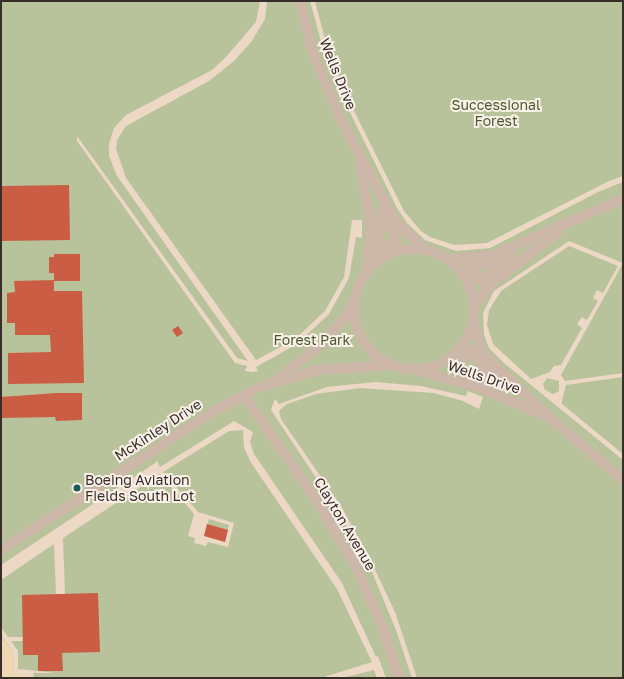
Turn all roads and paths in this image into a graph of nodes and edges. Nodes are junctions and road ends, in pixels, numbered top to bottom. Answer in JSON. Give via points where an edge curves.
{"nodes":[{"id":1,"x":300,"y":1,"type":"edge"},
{"id":2,"x":358,"y":153,"type":"junction"},
{"id":3,"x":623,"y":199,"type":"edge"},
{"id":4,"x":569,"y":224,"type":"junction"},
{"id":5,"x":428,"y":251,"type":"junction"},
{"id":6,"x":448,"y":260,"type":"junction"},
{"id":7,"x":366,"y":274,"type":"junction"},
{"id":8,"x":356,"y":296,"type":"junction"},
{"id":9,"x":474,"y":305,"type":"junction"},
{"id":10,"x":473,"y":320,"type":"junction"},
{"id":11,"x":391,"y":365,"type":"junction"},
{"id":12,"x":407,"y":369,"type":"junction"},
{"id":13,"x":487,"y":372,"type":"joint"},
{"id":14,"x":275,"y":381,"type":"junction"},
{"id":15,"x":244,"y":395,"type":"junction"},
{"id":16,"x":550,"y":418,"type":"junction"},
{"id":17,"x":623,"y":480,"type":"edge"},
{"id":18,"x":1,"y":550,"type":"edge"},
{"id":19,"x":399,"y":678,"type":"edge"}],
"edges":[{"from":1,"to":2,"type":"street","name":"Wells Drive","via":[[312,53]]},
{"from":2,"to":5,"type":"street","name":"Wells Drive","via":[[395,221]]},
{"from":2,"to":7,"type":"street","name":"Wells Drive","via":[[370,215]]},
{"from":3,"to":4,"type":"street"},
{"from":4,"to":6,"type":"street","via":[[493,254]]},
{"from":4,"to":9,"type":"street","via":[[495,281]]},
{"from":5,"to":6,"type":"street"},
{"from":5,"to":7,"type":"street","via":[[413,249],[392,254]]},
{"from":6,"to":9,"type":"street","via":[[464,277]]},
{"from":7,"to":8,"type":"street"},
{"from":8,"to":11,"type":"street","via":[[355,316],[360,335],[371,351]]},
{"from":8,"to":14,"type":"street","name":"McKinley Drive","via":[[335,331]]},
{"from":9,"to":10,"type":"street"},
{"from":10,"to":12,"type":"street","via":[[466,341],[451,357],[431,367]]},
{"from":10,"to":16,"type":"street","name":"Wells Drive","via":[[480,347],[486,357]]},
{"from":11,"to":12,"type":"street"},
{"from":11,"to":14,"type":"street","name":"McKinley Drive","via":[[335,367]]},
{"from":12,"to":16,"type":"street","name":"Wells Drive","via":[[465,383]]},
{"from":13,"to":13,"type":"street","via":[[505,390],[456,368],[471,350]]},
{"from":14,"to":15,"type":"street","name":"McKinley Drive"},
{"from":15,"to":18,"type":"street","name":"McKinley Drive","via":[[178,434]]},
{"from":15,"to":19,"type":"street","name":"Clayton Avenue","via":[[314,497],[354,563],[380,621]]},
{"from":16,"to":17,"type":"street","name":"Wells Drive"}]}
